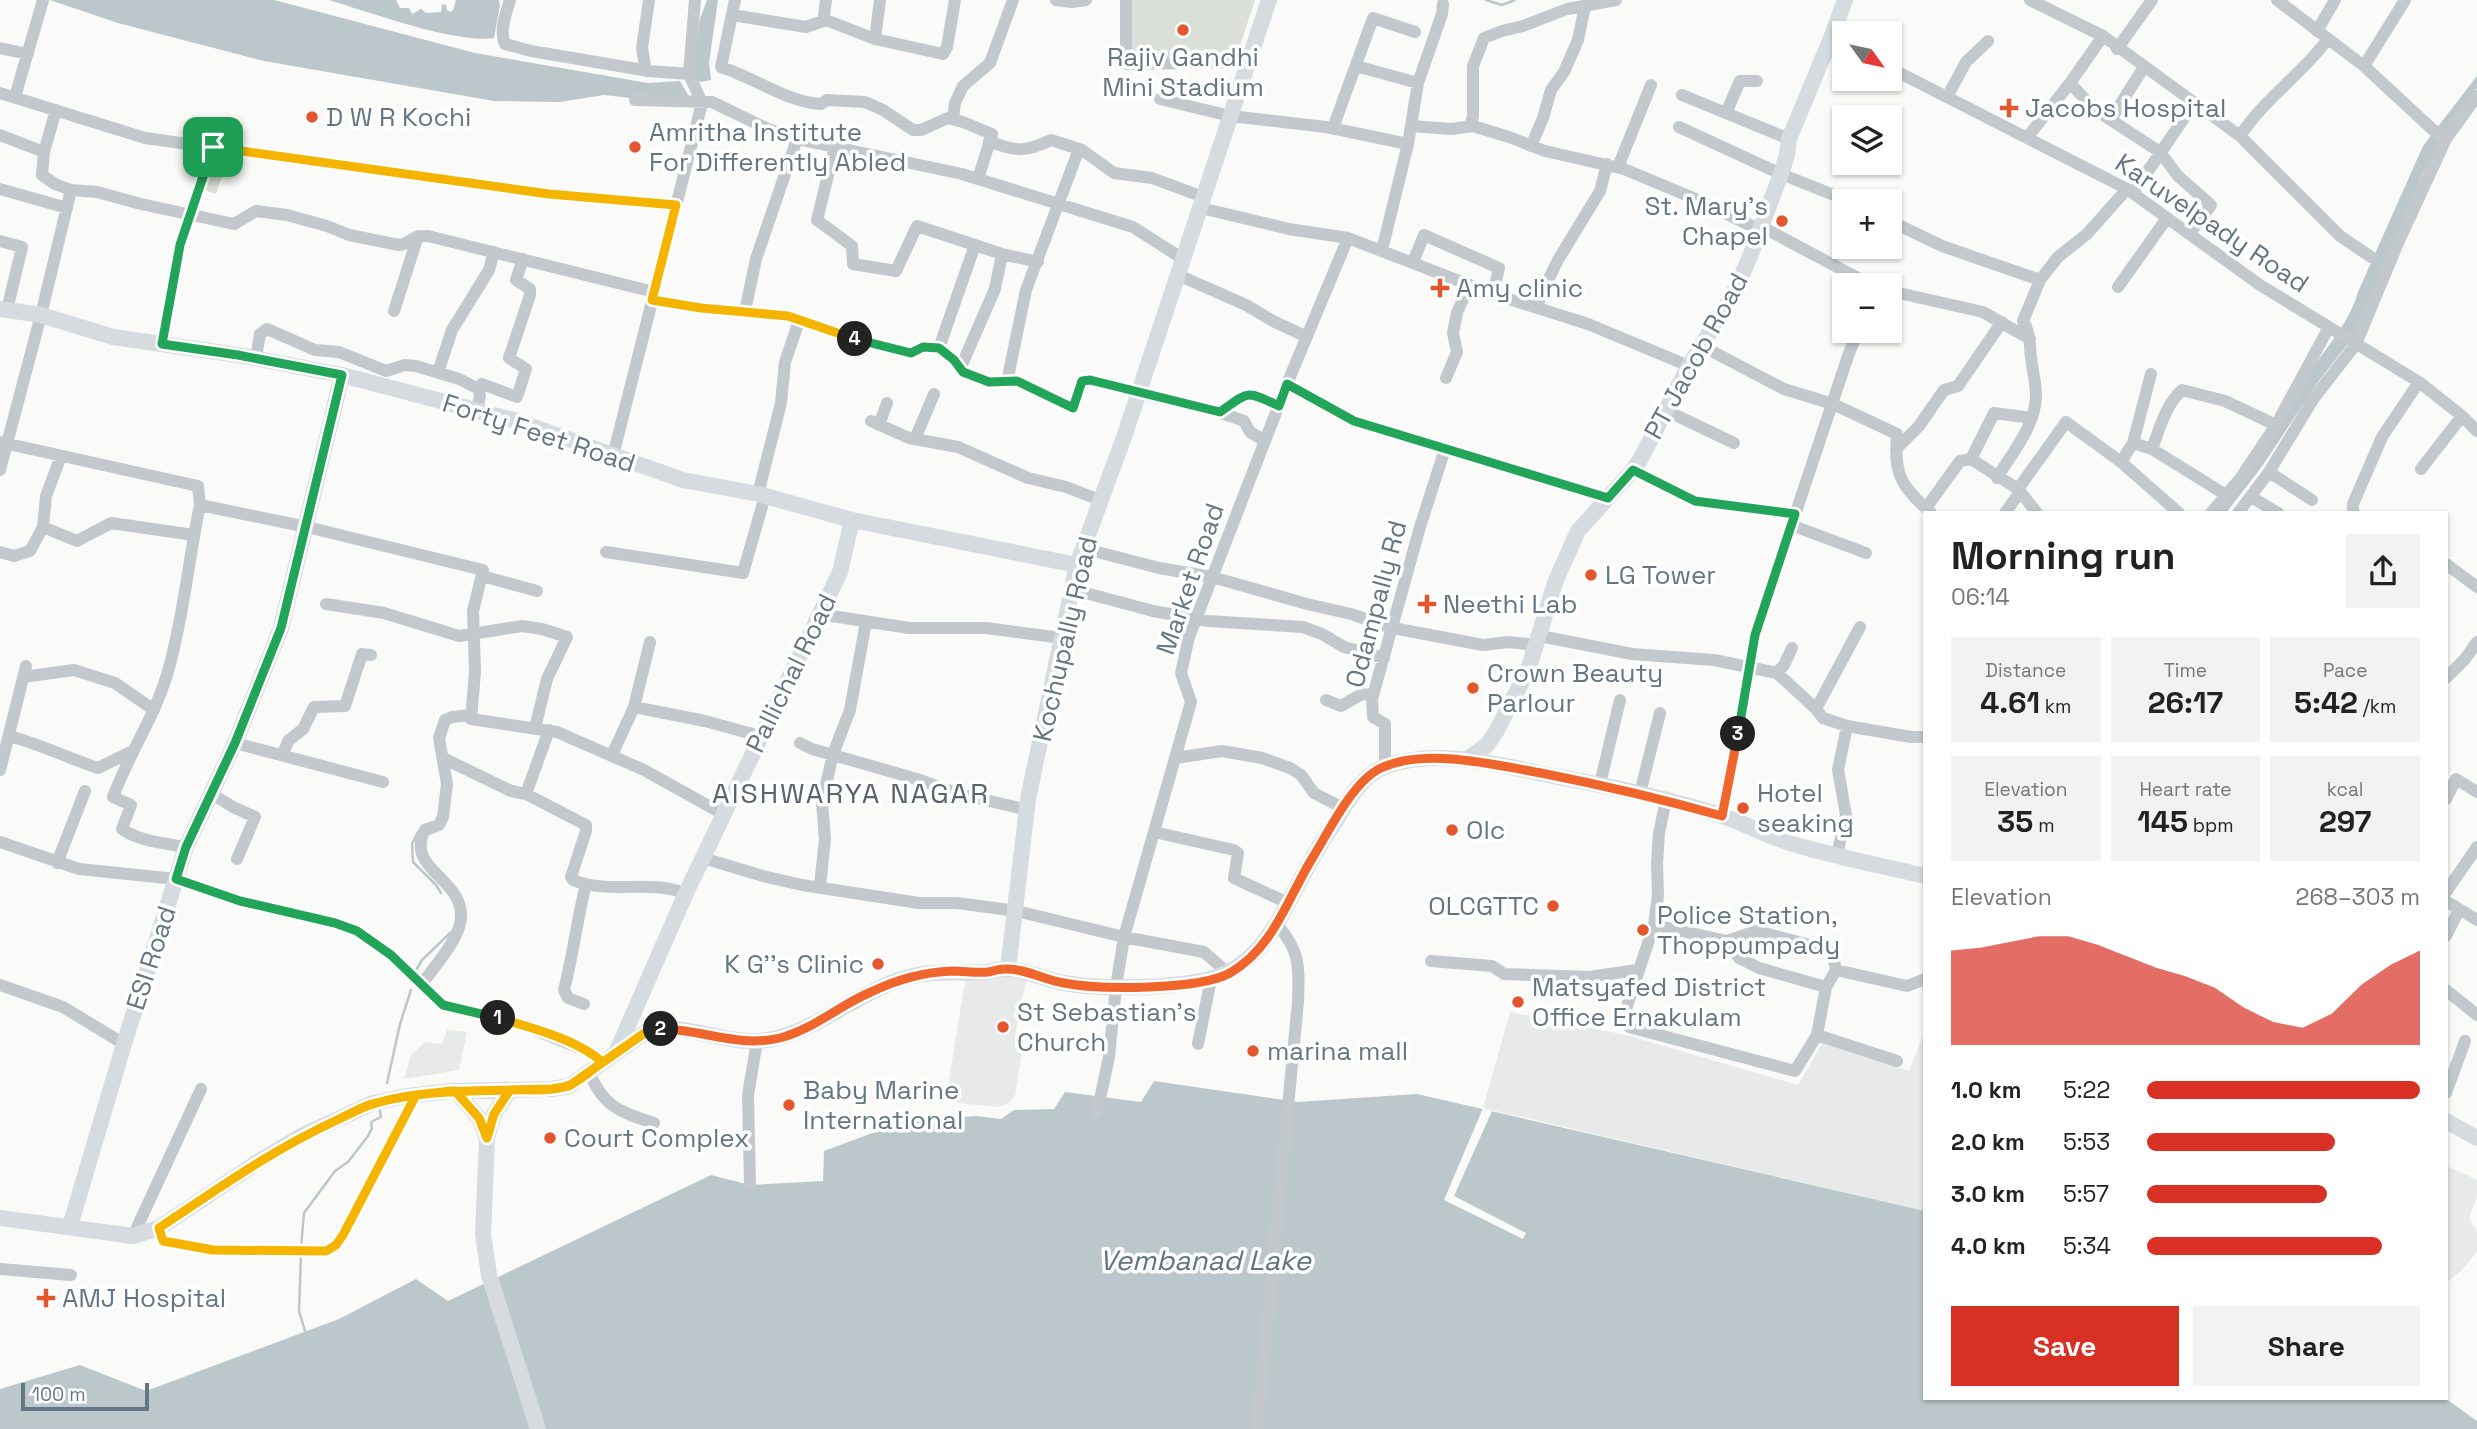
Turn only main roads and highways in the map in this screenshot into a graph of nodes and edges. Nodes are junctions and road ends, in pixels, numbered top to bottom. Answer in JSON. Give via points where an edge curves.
{"nodes":[{"id":1,"x":1269,"y":0,"type":"edge"},
{"id":2,"x":1844,"y":0,"type":"edge"},
{"id":3,"x":1841,"y":21,"type":"edge"},
{"id":4,"x":1832,"y":53,"type":"edge"},
{"id":5,"x":3,"y":309,"type":"edge"},
{"id":6,"x":342,"y":375,"type":"junction"},
{"id":7,"x":852,"y":520,"type":"junction"},
{"id":8,"x":1077,"y":565,"type":"junction"},
{"id":9,"x":1467,"y":760,"type":"junction"},
{"id":10,"x":1923,"y":876,"type":"edge"},
{"id":11,"x":1008,"y":969,"type":"junction"},
{"id":12,"x":602,"y":1062,"type":"junction"},
{"id":13,"x":483,"y":1090,"type":"junction"},
{"id":14,"x":510,"y":1090,"type":"junction"},
{"id":15,"x":455,"y":1091,"type":"junction"},
{"id":16,"x":2448,"y":1122,"type":"edge"},
{"id":17,"x":487,"y":1138,"type":"junction"},
{"id":18,"x":2477,"y":1138,"type":"edge"},
{"id":19,"x":0,"y":1219,"type":"edge"},
{"id":20,"x":70,"y":1226,"type":"junction"},
{"id":21,"x":538,"y":1429,"type":"edge"}],
"edges":[{"from":1,"to":8,"type":"main road","name":"Kochupally Road"},
{"from":2,"to":3,"type":"main road","name":"PT Jacob Road"},
{"from":4,"to":9,"type":"main road","name":"PT Jacob Road","via":[[1789,139],[1761,229],[1731,296],[1633,470],[1570,545],[1528,670],[1496,732]]},
{"from":5,"to":6,"type":"main road","name":"Forty Feet Road","via":[[41,315],[113,337]]},
{"from":6,"to":7,"type":"main road","name":"Forty Feet Road","via":[[517,421],[683,480]]},
{"from":6,"to":20,"type":"main road","name":"ESI Road","via":[[281,628],[235,743],[186,847]]},
{"from":7,"to":8,"type":"main road","name":"Forty Feet Road"},
{"from":7,"to":12,"type":"main road","name":"Pallichal Road","via":[[840,572]]},
{"from":8,"to":11,"type":"main road","name":"Kochupally Road","via":[[1028,810]]},
{"from":9,"to":10,"type":"main road","via":[[1640,793],[1722,816],[1798,846]]},
{"from":9,"to":11,"type":"main road","via":[[1418,758],[1385,767],[1363,782],[1308,865],[1277,924],[1255,954],[1229,974],[1189,983],[1116,987],[1063,983]]},
{"from":11,"to":12,"type":"main road","via":[[909,977],[871,991],[781,1038],[724,1039],[658,1029],[646,1032]]},
{"from":12,"to":14,"type":"main road","via":[[569,1086]]},
{"from":13,"to":14,"type":"main road"},
{"from":13,"to":15,"type":"main road"},
{"from":13,"to":17,"type":"main road"},
{"from":14,"to":17,"type":"main road","via":[[494,1114]]},
{"from":15,"to":17,"type":"main road","via":[[479,1118]]},
{"from":15,"to":20,"type":"main road","via":[[373,1103],[301,1136],[159,1228],[133,1236]]},
{"from":16,"to":18,"type":"main road"},
{"from":17,"to":21,"type":"main road","via":[[483,1234],[489,1275]]},
{"from":19,"to":20,"type":"main road"}]}
